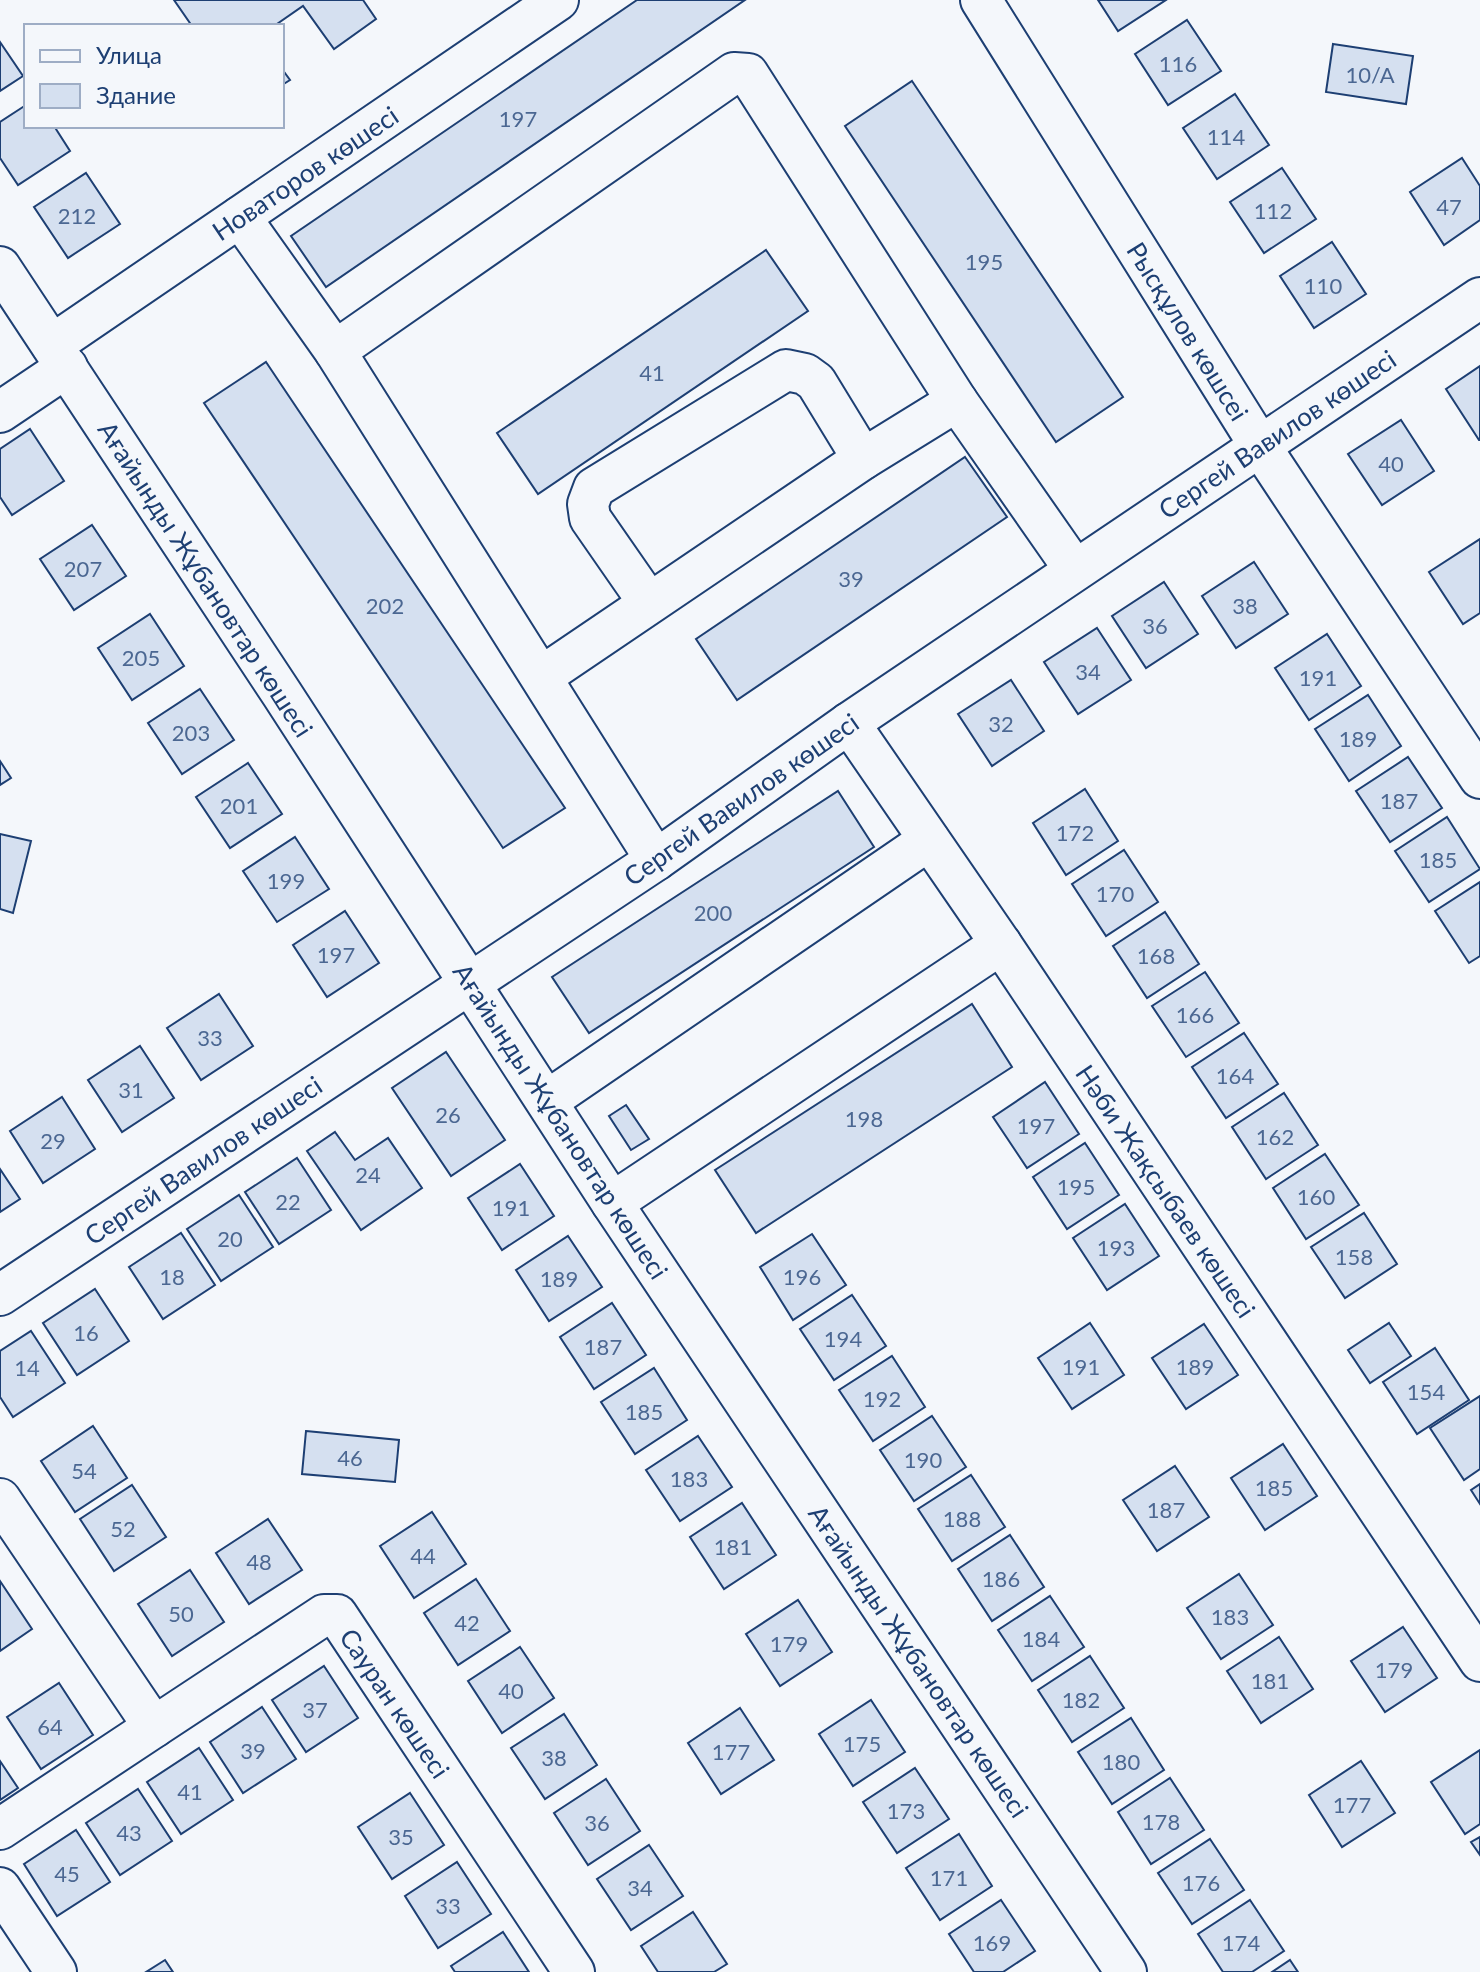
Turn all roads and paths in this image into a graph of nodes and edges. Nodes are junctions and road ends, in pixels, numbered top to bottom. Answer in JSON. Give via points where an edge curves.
{"nodes":[{"id":1,"x":558,"y":0,"type":"edge"},
{"id":2,"x":981,"y":0,"type":"edge"},
{"id":3,"x":240,"y":217,"type":"junction"},
{"id":4,"x":0,"y":267,"type":"edge"},
{"id":5,"x":1480,"y":298,"type":"edge"},
{"id":6,"x":335,"y":351,"type":"junction"},
{"id":7,"x":59,"y":356,"type":"junction"},
{"id":8,"x":957,"y":401,"type":"junction"},
{"id":9,"x":0,"y":412,"type":"edge"},
{"id":10,"x":1260,"y":446,"type":"junction"},
{"id":11,"x":863,"y":459,"type":"junction"},
{"id":12,"x":1075,"y":570,"type":"junction"},
{"id":13,"x":649,"y":603,"type":"junction"},
{"id":14,"x":541,"y":677,"type":"junction"},
{"id":15,"x":849,"y":723,"type":"junction"},
{"id":16,"x":1480,"y":778,"type":"edge"},
{"id":17,"x":929,"y":840,"type":"junction"},
{"id":18,"x":656,"y":860,"type":"junction"},
{"id":19,"x":1001,"y":944,"type":"junction"},
{"id":20,"x":470,"y":982,"type":"junction"},
{"id":21,"x":547,"y":1101,"type":"junction"},
{"id":22,"x":612,"y":1203,"type":"junction"},
{"id":23,"x":0,"y":1295,"type":"edge"},
{"id":24,"x":0,"y":1499,"type":"edge"},
{"id":25,"x":1480,"y":1661,"type":"edge"},
{"id":26,"x":154,"y":1727,"type":"junction"},
{"id":27,"x":0,"y":1829,"type":"edge"},
{"id":28,"x":0,"y":1888,"type":"edge"},
{"id":29,"x":56,"y":1972,"type":"edge"},
{"id":30,"x":574,"y":1972,"type":"edge"},
{"id":31,"x":1126,"y":1972,"type":"edge"}],
"edges":[{"from":1,"to":3,"type":"street","name":"Новаторов көшесі"},
{"from":2,"to":10,"type":"street","name":"Рысқұлов көшсеі"},
{"from":3,"to":6,"type":"street"},
{"from":3,"to":7,"type":"street","name":"Новаторов көшесі"},
{"from":4,"to":7,"type":"street","name":"Ағайынды Жұбановтар көшесі"},
{"from":5,"to":10,"type":"street","name":"Сергей Вавилов көшесі"},
{"from":6,"to":8,"type":"street","via":[[734,73],[748,74]]},
{"from":6,"to":14,"type":"street"},
{"from":7,"to":9,"type":"street","name":"Новаторов көшесі"},
{"from":7,"to":20,"type":"street","name":"Ағайынды Жұбановтар көшесі"},
{"from":8,"to":11,"type":"street"},
{"from":8,"to":12,"type":"street"},
{"from":10,"to":12,"type":"street","name":"Сергей Вавилов көшесі"},
{"from":10,"to":16,"type":"street","name":"Рысқұлов көшсеі"},
{"from":11,"to":13,"type":"street"},
{"from":11,"to":13,"type":"street","via":[[816,382],[786,370],[594,488],[590,518]]},
{"from":12,"to":15,"type":"street","name":"Сергей Вавилов көшесі"},
{"from":13,"to":14,"type":"street"},
{"from":14,"to":18,"type":"street"},
{"from":15,"to":17,"type":"street","name":"Нәби Жақсыбаев көшесі"},
{"from":15,"to":18,"type":"street","name":"Сергей Вавилов көшесі"},
{"from":17,"to":19,"type":"street","name":"Нәби Жақсыбаев көшесі"},
{"from":17,"to":21,"type":"street"},
{"from":18,"to":20,"type":"street","name":"Сергей Вавилов көшесі"},
{"from":19,"to":22,"type":"street"},
{"from":19,"to":25,"type":"street","name":"Нәби Жақсыбаев көшесі"},
{"from":20,"to":21,"type":"street","name":"Ағайынды Жұбановтар көшесі"},
{"from":20,"to":23,"type":"street","name":"Сергей Вавилов көшесі"},
{"from":21,"to":22,"type":"street","name":"Ағайынды Жұбановтар көшесі"},
{"from":22,"to":31,"type":"street","name":"Ағайынды Жұбановтар көшесі"},
{"from":24,"to":26,"type":"street"},
{"from":26,"to":27,"type":"street","name":"Сауран көшесі"},
{"from":26,"to":30,"type":"street","name":"Сауран көшесі","via":[[324,1615],[337,1615]]},
{"from":28,"to":29,"type":"street"}]}
